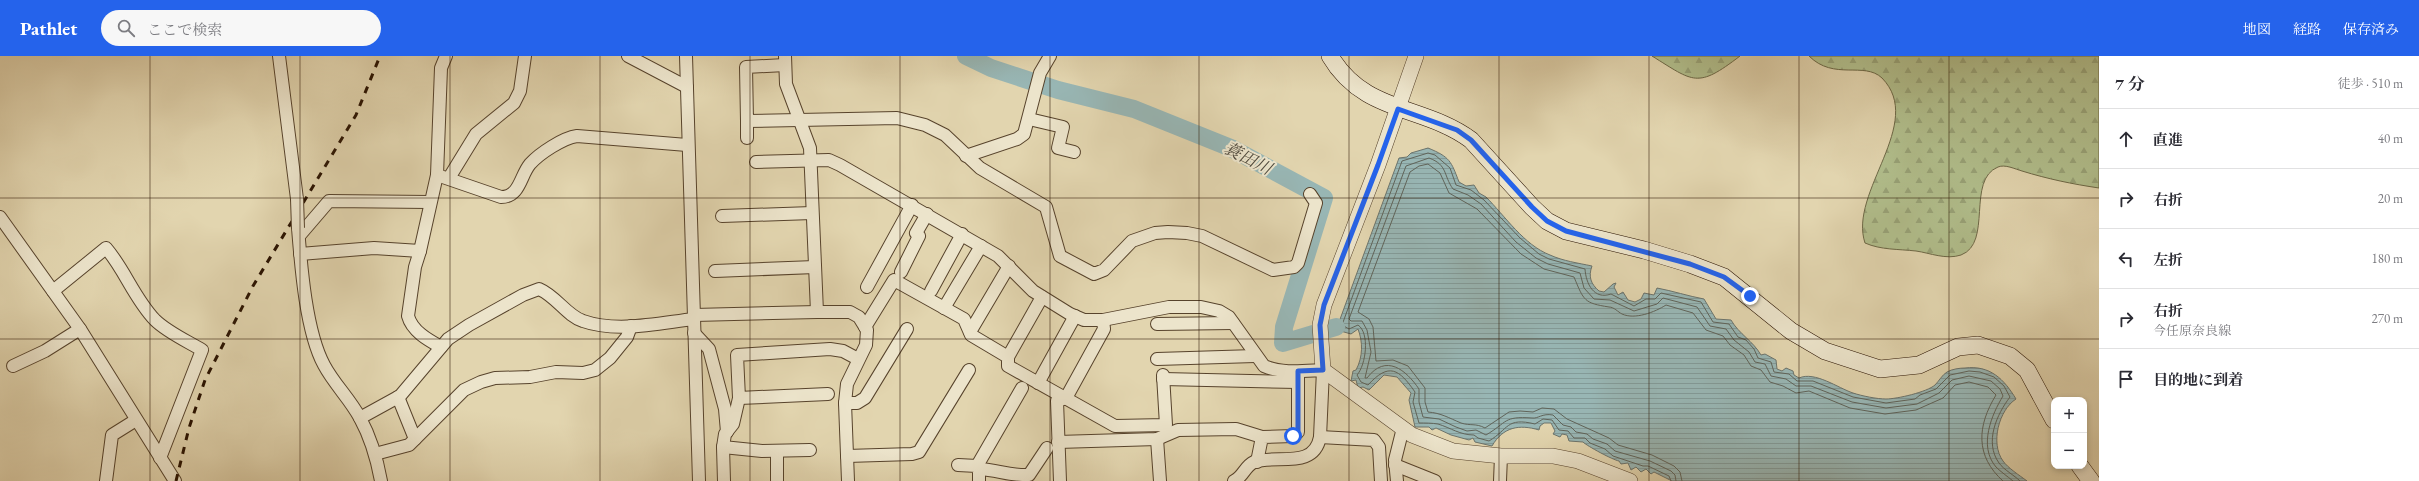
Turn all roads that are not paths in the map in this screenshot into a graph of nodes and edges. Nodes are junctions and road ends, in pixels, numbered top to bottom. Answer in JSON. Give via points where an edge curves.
{"nodes":[{"id":1,"x":279,"y":56,"type":"edge"},
{"id":2,"x":446,"y":56,"type":"edge"},
{"id":3,"x":525,"y":56,"type":"edge"},
{"id":4,"x":628,"y":56,"type":"edge"},
{"id":5,"x":686,"y":56,"type":"edge"},
{"id":6,"x":1050,"y":56,"type":"edge"},
{"id":7,"x":1330,"y":56,"type":"edge"},
{"id":8,"x":1416,"y":56,"type":"edge"},
{"id":9,"x":785,"y":60,"type":"edge"},
{"id":10,"x":687,"y":87,"type":"junction"},
{"id":11,"x":1398,"y":109,"type":"junction"},
{"id":12,"x":799,"y":118,"type":"junction"},
{"id":13,"x":1029,"y":118,"type":"junction"},
{"id":14,"x":747,"y":121,"type":"junction"},
{"id":15,"x":747,"y":138,"type":"dead end"},
{"id":16,"x":687,"y":145,"type":"junction"},
{"id":17,"x":1074,"y":152,"type":"dead end"},
{"id":18,"x":966,"y":156,"type":"junction"},
{"id":19,"x":810,"y":161,"type":"junction"},
{"id":20,"x":756,"y":162,"type":"dead end"},
{"id":21,"x":443,"y":176,"type":"junction"},
{"id":22,"x":1310,"y":194,"type":"dead end"},
{"id":23,"x":430,"y":202,"type":"junction"},
{"id":24,"x":912,"y":205,"type":"junction"},
{"id":25,"x":812,"y":213,"type":"junction"},
{"id":26,"x":928,"y":214,"type":"junction"},
{"id":27,"x":0,"y":216,"type":"edge"},
{"id":28,"x":722,"y":216,"type":"dead end"},
{"id":29,"x":298,"y":232,"type":"junction"},
{"id":30,"x":962,"y":234,"type":"junction"},
{"id":31,"x":981,"y":246,"type":"junction"},
{"id":32,"x":420,"y":251,"type":"junction"},
{"id":33,"x":300,"y":254,"type":"junction"},
{"id":34,"x":815,"y":266,"type":"junction"},
{"id":35,"x":1008,"y":266,"type":"junction"},
{"id":36,"x":715,"y":270,"type":"dead end"},
{"id":37,"x":901,"y":272,"type":"dead end"},
{"id":38,"x":867,"y":287,"type":"dead end"},
{"id":39,"x":53,"y":291,"type":"junction"},
{"id":40,"x":931,"y":291,"type":"dead end"},
{"id":41,"x":1042,"y":297,"type":"junction"},
{"id":42,"x":944,"y":308,"type":"junction"},
{"id":43,"x":817,"y":312,"type":"junction"},
{"id":44,"x":1075,"y":316,"type":"junction"},
{"id":45,"x":694,"y":317,"type":"junction"},
{"id":46,"x":1103,"y":320,"type":"junction"},
{"id":47,"x":1233,"y":323,"type":"junction"},
{"id":48,"x":1157,"y":324,"type":"dead end"},
{"id":49,"x":631,"y":326,"type":"junction"},
{"id":50,"x":865,"y":327,"type":"junction"},
{"id":51,"x":80,"y":329,"type":"junction"},
{"id":52,"x":907,"y":329,"type":"dead end"},
{"id":53,"x":970,"y":332,"type":"junction"},
{"id":54,"x":694,"y":333,"type":"junction"},
{"id":55,"x":441,"y":347,"type":"junction"},
{"id":56,"x":1255,"y":356,"type":"junction"},
{"id":57,"x":1008,"y":357,"type":"junction"},
{"id":58,"x":858,"y":359,"type":"junction"},
{"id":59,"x":1157,"y":359,"type":"dead end"},
{"id":60,"x":13,"y":366,"type":"dead end"},
{"id":61,"x":969,"y":370,"type":"dead end"},
{"id":62,"x":1323,"y":370,"type":"junction"},
{"id":63,"x":1298,"y":377,"type":"junction"},
{"id":64,"x":1038,"y":383,"type":"junction"},
{"id":65,"x":1022,"y":388,"type":"dead end"},
{"id":66,"x":828,"y":394,"type":"dead end"},
{"id":67,"x":398,"y":397,"type":"junction"},
{"id":68,"x":739,"y":398,"type":"junction"},
{"id":69,"x":1066,"y":398,"type":"junction"},
{"id":70,"x":845,"y":403,"type":"junction"},
{"id":71,"x":2051,"y":414,"type":"edge"},
{"id":72,"x":360,"y":418,"type":"junction"},
{"id":73,"x":136,"y":420,"type":"junction"},
{"id":74,"x":1403,"y":428,"type":"junction"},
{"id":75,"x":728,"y":432,"type":"junction"},
{"id":76,"x":1262,"y":437,"type":"junction"},
{"id":77,"x":1320,"y":437,"type":"junction"},
{"id":78,"x":415,"y":439,"type":"junction"},
{"id":79,"x":1157,"y":439,"type":"junction"},
{"id":80,"x":1058,"y":442,"type":"junction"},
{"id":81,"x":723,"y":447,"type":"junction"},
{"id":82,"x":1046,"y":448,"type":"dead end"},
{"id":83,"x":810,"y":450,"type":"dead end"},
{"id":84,"x":777,"y":451,"type":"junction"},
{"id":85,"x":375,"y":454,"type":"junction"},
{"id":86,"x":847,"y":456,"type":"junction"},
{"id":87,"x":1500,"y":456,"type":"junction"},
{"id":88,"x":160,"y":458,"type":"junction"},
{"id":89,"x":1256,"y":462,"type":"junction"},
{"id":90,"x":958,"y":465,"type":"dead end"},
{"id":91,"x":1395,"y":465,"type":"junction"},
{"id":92,"x":2082,"y":469,"type":"edge"},
{"id":93,"x":978,"y":472,"type":"edge"},
{"id":94,"x":1613,"y":478,"type":"edge"},
{"id":95,"x":106,"y":481,"type":"edge"},
{"id":96,"x":174,"y":481,"type":"edge"},
{"id":97,"x":381,"y":481,"type":"edge"},
{"id":98,"x":699,"y":481,"type":"edge"},
{"id":99,"x":724,"y":481,"type":"edge"},
{"id":100,"x":777,"y":481,"type":"edge"},
{"id":101,"x":848,"y":481,"type":"edge"},
{"id":102,"x":1060,"y":481,"type":"edge"},
{"id":103,"x":1160,"y":481,"type":"edge"},
{"id":104,"x":1234,"y":481,"type":"edge"},
{"id":105,"x":1381,"y":481,"type":"edge"},
{"id":106,"x":1397,"y":481,"type":"edge"},
{"id":107,"x":1436,"y":481,"type":"edge"},
{"id":108,"x":1500,"y":481,"type":"edge"},
{"id":109,"x":1630,"y":481,"type":"edge"},
{"id":110,"x":2091,"y":481,"type":"edge"}],
"edges":[{"from":1,"to":29,"type":"street","bridge":true,"via":[[297,198]]},
{"from":2,"to":21,"type":"street","via":[[441,68]]},
{"from":3,"to":21,"type":"street","via":[[520,91],[514,103],[476,134]]},
{"from":4,"to":10,"type":"street"},
{"from":5,"to":10,"type":"street"},
{"from":6,"to":13,"type":"street","via":[[1040,73]]},
{"from":7,"to":11,"type":"main road","via":[[1338,70],[1355,87]]},
{"from":8,"to":11,"type":"street"},
{"from":9,"to":12,"type":"street","via":[[786,84]]},
{"from":9,"to":14,"type":"street","via":[[746,67]]},
{"from":10,"to":16,"type":"street"},
{"from":11,"to":62,"type":"street","via":[[1324,305],[1320,325]]},
{"from":11,"to":71,"type":"main road","via":[[1457,130],[1471,140],[1547,221],[1566,231],[1652,252],[1724,277],[1791,331],[1825,350],[1880,369],[1919,365],[1958,347],[1978,345],[2010,356],[2027,370]]},
{"from":12,"to":14,"type":"street"},
{"from":12,"to":18,"type":"street","via":[[897,118],[925,125],[945,135]]},
{"from":12,"to":19,"type":"street","via":[[809,143]]},
{"from":13,"to":17,"type":"street","via":[[1063,127],[1058,148]]},
{"from":13,"to":18,"type":"street","via":[[1024,134],[1017,139]]},
{"from":14,"to":15,"type":"street"},
{"from":16,"to":21,"type":"street","via":[[577,136],[565,138],[530,164],[518,188],[507,197]]},
{"from":16,"to":45,"type":"street"},
{"from":18,"to":22,"type":"street","via":[[980,168],[1046,207],[1060,256],[1094,274],[1104,270],[1132,241],[1155,233],[1168,232],[1202,236],[1273,270],[1294,267],[1298,263],[1316,203]]},
{"from":19,"to":20,"type":"street"},
{"from":19,"to":24,"type":"street","via":[[828,160]]},
{"from":19,"to":25,"type":"street"},
{"from":21,"to":23,"type":"street"},
{"from":23,"to":29,"type":"street","via":[[329,200]]},
{"from":23,"to":32,"type":"street"},
{"from":24,"to":26,"type":"street"},
{"from":24,"to":38,"type":"street"},
{"from":25,"to":28,"type":"street"},
{"from":25,"to":34,"type":"street"},
{"from":26,"to":30,"type":"street"},
{"from":26,"to":37,"type":"street","via":[[916,233],[919,236]]},
{"from":27,"to":39,"type":"street"},
{"from":29,"to":33,"type":"street"},
{"from":30,"to":31,"type":"street"},
{"from":30,"to":40,"type":"street"},
{"from":31,"to":35,"type":"street","via":[[998,256]]},
{"from":31,"to":42,"type":"street"},
{"from":32,"to":33,"type":"street","via":[[374,248]]},
{"from":32,"to":55,"type":"street","via":[[408,316],[410,324]]},
{"from":33,"to":72,"type":"street","via":[[303,286],[324,364]]},
{"from":34,"to":36,"type":"street"},
{"from":34,"to":43,"type":"street"},
{"from":35,"to":41,"type":"street"},
{"from":35,"to":53,"type":"street"},
{"from":39,"to":51,"type":"street"},
{"from":39,"to":88,"type":"street","via":[[106,248],[156,320],[202,350]]},
{"from":41,"to":44,"type":"street"},
{"from":41,"to":57,"type":"street"},
{"from":42,"to":50,"type":"street","via":[[894,280]]},
{"from":42,"to":53,"type":"street","via":[[964,319]]},
{"from":43,"to":45,"type":"street"},
{"from":43,"to":50,"type":"street","via":[[850,312],[859,317]]},
{"from":44,"to":46,"type":"street","via":[[1084,320]]},
{"from":44,"to":64,"type":"street"},
{"from":45,"to":49,"type":"street"},
{"from":45,"to":54,"type":"street"},
{"from":46,"to":47,"type":"street","via":[[1162,308],[1201,307],[1218,311],[1229,317]]},
{"from":46,"to":69,"type":"street","via":[[1104,329]]},
{"from":47,"to":48,"type":"street"},
{"from":47,"to":56,"type":"street"},
{"from":49,"to":55,"type":"street","via":[[582,321],[539,289],[469,325]]},
{"from":49,"to":78,"type":"street","via":[[627,337],[610,358],[595,370],[583,373],[556,372],[530,377],[495,378],[481,382],[464,390]]},
{"from":50,"to":58,"type":"street","via":[[866,344]]},
{"from":51,"to":60,"type":"street","via":[[45,351]]},
{"from":51,"to":73,"type":"street"},
{"from":52,"to":70,"type":"street","via":[[865,398],[858,403]]},
{"from":53,"to":57,"type":"street"},
{"from":54,"to":75,"type":"street","via":[[709,349],[725,409]]},
{"from":54,"to":98,"type":"street"},
{"from":55,"to":67,"type":"street"},
{"from":56,"to":59,"type":"street"},
{"from":56,"to":63,"type":"street","via":[[1272,370]]},
{"from":57,"to":64,"type":"street","via":[[1008,366]]},
{"from":58,"to":68,"type":"street","via":[[844,351],[830,349],[737,355]]},
{"from":58,"to":70,"type":"street","via":[[847,384]]},
{"from":61,"to":86,"type":"street","via":[[919,452]]},
{"from":62,"to":63,"type":"street"},
{"from":62,"to":74,"type":"street"},
{"from":62,"to":77,"type":"street"},
{"from":63,"to":69,"type":"street","via":[[1163,377],[1166,424],[1115,426]]},
{"from":63,"to":76,"type":"street","via":[[1298,432],[1293,436]]},
{"from":64,"to":69,"type":"street"},
{"from":65,"to":93,"type":"street"},
{"from":66,"to":68,"type":"street"},
{"from":67,"to":72,"type":"street"},
{"from":67,"to":78,"type":"street"},
{"from":68,"to":75,"type":"street","via":[[733,424]]},
{"from":69,"to":80,"type":"street","via":[[1057,401]]},
{"from":70,"to":86,"type":"street"},
{"from":72,"to":85,"type":"street"},
{"from":73,"to":88,"type":"street"},
{"from":73,"to":95,"type":"street","via":[[112,435]]},
{"from":74,"to":87,"type":"street","via":[[1412,435],[1453,451]]},
{"from":74,"to":91,"type":"street"},
{"from":75,"to":81,"type":"street"},
{"from":76,"to":79,"type":"street","via":[[1228,429],[1178,430]]},
{"from":76,"to":89,"type":"street"},
{"from":77,"to":89,"type":"street","via":[[1319,444],[1308,455],[1299,459]]},
{"from":77,"to":105,"type":"street","via":[[1374,440],[1378,447]]},
{"from":78,"to":85,"type":"street","via":[[409,445]]},
{"from":79,"to":80,"type":"street"},
{"from":79,"to":103,"type":"street"},
{"from":80,"to":102,"type":"street"},
{"from":81,"to":84,"type":"street"},
{"from":81,"to":99,"type":"street"},
{"from":82,"to":93,"type":"street","via":[[1030,476],[1011,476],[996,470]]},
{"from":83,"to":84,"type":"street"},
{"from":84,"to":100,"type":"street"},
{"from":85,"to":97,"type":"street"},
{"from":86,"to":101,"type":"street"},
{"from":87,"to":94,"type":"street","via":[[1554,456],[1578,461]]},
{"from":87,"to":108,"type":"street"},
{"from":88,"to":96,"type":"street"},
{"from":89,"to":104,"type":"street","via":[[1248,466]]},
{"from":90,"to":93,"type":"street"},
{"from":91,"to":106,"type":"street"},
{"from":91,"to":107,"type":"street"},
{"from":92,"to":110,"type":"main road"},
{"from":94,"to":109,"type":"street"}]}
